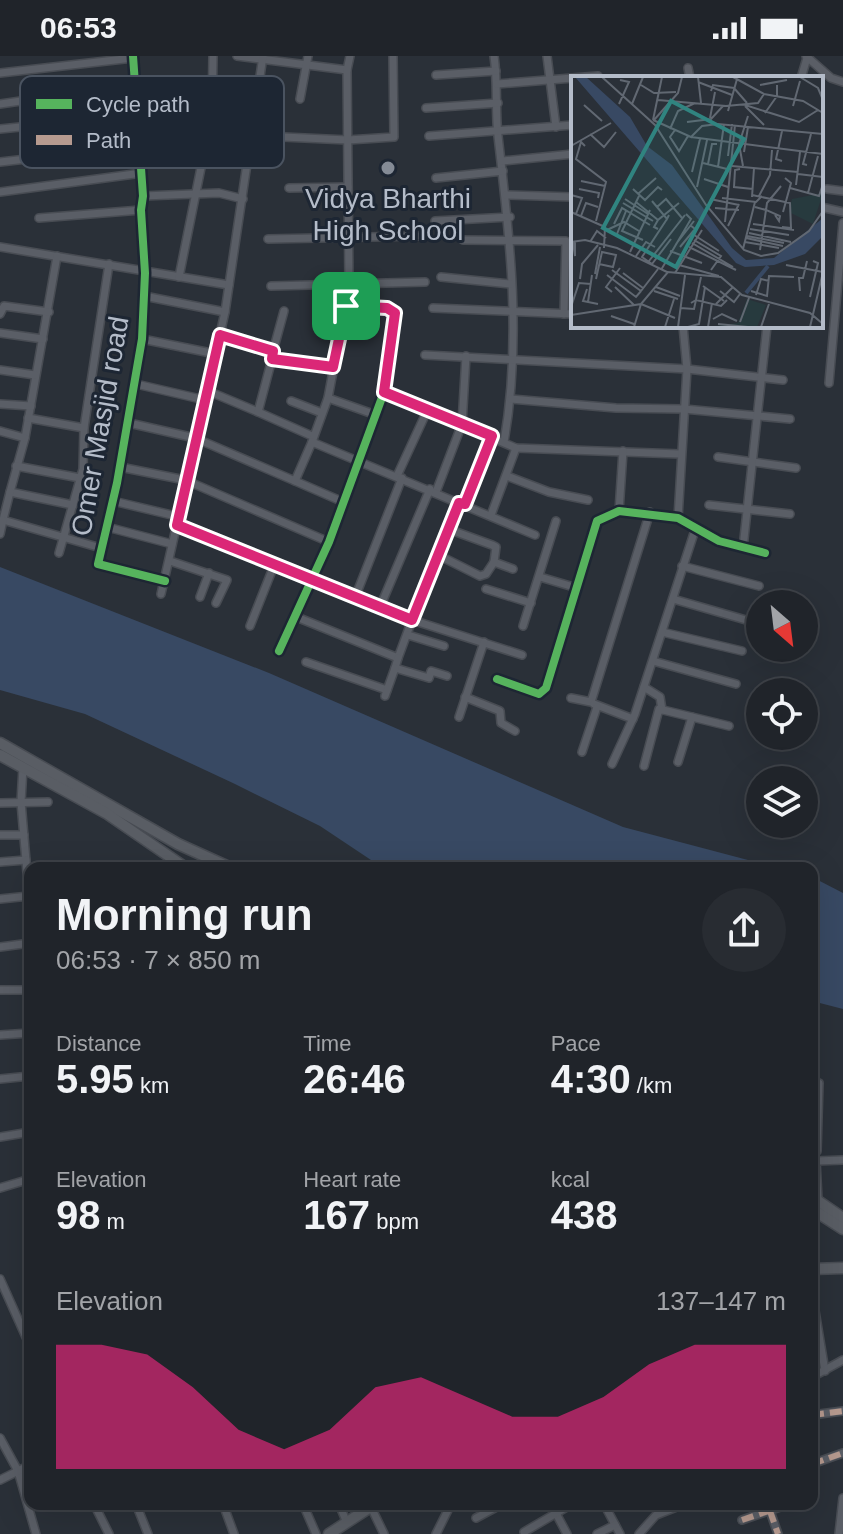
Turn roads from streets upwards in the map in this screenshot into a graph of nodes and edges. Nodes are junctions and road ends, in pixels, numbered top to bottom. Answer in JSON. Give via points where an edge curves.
{"nodes":[{"id":1,"x":237,"y":56,"type":"edge"},
{"id":2,"x":308,"y":56,"type":"edge"},
{"id":3,"x":350,"y":56,"type":"edge"},
{"id":4,"x":393,"y":56,"type":"edge"},
{"id":5,"x":494,"y":56,"type":"edge"},
{"id":6,"x":547,"y":56,"type":"edge"},
{"id":7,"x":133,"y":57,"type":"edge"},
{"id":8,"x":806,"y":57,"type":"edge"},
{"id":9,"x":263,"y":58,"type":"edge"},
{"id":10,"x":306,"y":65,"type":"junction"},
{"id":11,"x":688,"y":68,"type":"dead end"},
{"id":12,"x":347,"y":70,"type":"junction"},
{"id":13,"x":496,"y":71,"type":"junction"},
{"id":14,"x":0,"y":73,"type":"edge"},
{"id":15,"x":436,"y":75,"type":"dead end"},
{"id":16,"x":690,"y":76,"type":"edge"},
{"id":17,"x":571,"y":78,"type":"edge"},
{"id":18,"x":550,"y":79,"type":"junction"},
{"id":19,"x":843,"y":82,"type":"edge"},
{"id":20,"x":497,"y":84,"type":"junction"},
{"id":21,"x":300,"y":99,"type":"dead end"},
{"id":22,"x":20,"y":101,"type":"edge"},
{"id":23,"x":498,"y":103,"type":"junction"},
{"id":24,"x":0,"y":104,"type":"edge"},
{"id":25,"x":426,"y":108,"type":"dead end"},
{"id":26,"x":571,"y":125,"type":"edge"},
{"id":27,"x":20,"y":127,"type":"edge"},
{"id":28,"x":556,"y":127,"type":"junction"},
{"id":29,"x":0,"y":129,"type":"edge"},
{"id":30,"x":498,"y":132,"type":"junction"},
{"id":31,"x":429,"y":136,"type":"dead end"},
{"id":32,"x":284,"y":137,"type":"edge"},
{"id":33,"x":348,"y":140,"type":"junction"},
{"id":34,"x":571,"y":154,"type":"edge"},
{"id":35,"x":20,"y":160,"type":"edge"},
{"id":36,"x":502,"y":161,"type":"junction"},
{"id":37,"x":0,"y":162,"type":"edge"},
{"id":38,"x":142,"y":168,"type":"edge"},
{"id":39,"x":200,"y":168,"type":"edge"},
{"id":40,"x":247,"y":168,"type":"edge"},
{"id":41,"x":503,"y":171,"type":"junction"},
{"id":42,"x":142,"y":173,"type":"junction"},
{"id":43,"x":436,"y":178,"type":"dead end"},
{"id":44,"x":348,"y":187,"type":"junction"},
{"id":45,"x":289,"y":188,"type":"dead end"},
{"id":46,"x":827,"y":189,"type":"dead end"},
{"id":47,"x":843,"y":191,"type":"edge"},
{"id":48,"x":0,"y":192,"type":"edge"},
{"id":49,"x":195,"y":193,"type":"junction"},
{"id":50,"x":506,"y":195,"type":"junction"},
{"id":51,"x":143,"y":196,"type":"junction"},
{"id":52,"x":571,"y":197,"type":"edge"},
{"id":53,"x":243,"y":199,"type":"junction"},
{"id":54,"x":823,"y":207,"type":"edge"},
{"id":55,"x":141,"y":210,"type":"junction"},
{"id":56,"x":843,"y":212,"type":"edge"},
{"id":57,"x":510,"y":217,"type":"junction"},
{"id":58,"x":39,"y":218,"type":"dead end"},
{"id":59,"x":435,"y":221,"type":"dead end"},
{"id":60,"x":843,"y":223,"type":"edge"},
{"id":61,"x":418,"y":236,"type":"dead end"},
{"id":62,"x":350,"y":238,"type":"junction"},
{"id":63,"x":268,"y":239,"type":"dead end"},
{"id":64,"x":511,"y":239,"type":"junction"},
{"id":65,"x":463,"y":240,"type":"dead end"},
{"id":66,"x":0,"y":247,"type":"edge"},
{"id":67,"x":57,"y":256,"type":"junction"},
{"id":68,"x":109,"y":264,"type":"junction"},
{"id":69,"x":145,"y":273,"type":"junction"},
{"id":70,"x":179,"y":277,"type":"junction"},
{"id":71,"x":441,"y":277,"type":"dead end"},
{"id":72,"x":425,"y":282,"type":"dead end"},
{"id":73,"x":511,"y":284,"type":"junction"},
{"id":74,"x":229,"y":285,"type":"junction"},
{"id":75,"x":271,"y":286,"type":"dead end"},
{"id":76,"x":349,"y":286,"type":"junction"},
{"id":77,"x":144,"y":296,"type":"junction"},
{"id":78,"x":346,"y":306,"type":"junction"},
{"id":79,"x":433,"y":308,"type":"dead end"},
{"id":80,"x":284,"y":311,"type":"dead end"},
{"id":81,"x":512,"y":311,"type":"junction"},
{"id":82,"x":49,"y":312,"type":"junction"},
{"id":83,"x":225,"y":312,"type":"junction"},
{"id":84,"x":0,"y":314,"type":"edge"},
{"id":85,"x":568,"y":314,"type":"edge"},
{"id":86,"x":683,"y":328,"type":"edge"},
{"id":87,"x":767,"y":328,"type":"edge"},
{"id":88,"x":0,"y":333,"type":"edge"},
{"id":89,"x":220,"y":335,"type":"junction"},
{"id":90,"x":43,"y":339,"type":"junction"},
{"id":91,"x":142,"y":339,"type":"junction"},
{"id":92,"x":216,"y":354,"type":"junction"},
{"id":93,"x":272,"y":355,"type":"junction"},
{"id":94,"x":425,"y":355,"type":"dead end"},
{"id":95,"x":466,"y":356,"type":"junction"},
{"id":96,"x":514,"y":358,"type":"junction"},
{"id":97,"x":333,"y":367,"type":"junction"},
{"id":98,"x":687,"y":369,"type":"junction"},
{"id":99,"x":0,"y":370,"type":"edge"},
{"id":100,"x":35,"y":375,"type":"junction"},
{"id":101,"x":762,"y":377,"type":"junction"},
{"id":102,"x":783,"y":380,"type":"dead end"},
{"id":103,"x":829,"y":383,"type":"dead end"},
{"id":104,"x":136,"y":384,"type":"junction"},
{"id":105,"x":208,"y":391,"type":"junction"},
{"id":106,"x":384,"y":392,"type":"junction"},
{"id":107,"x":328,"y":398,"type":"junction"},
{"id":108,"x":511,"y":399,"type":"junction"},
{"id":109,"x":205,"y":400,"type":"junction"},
{"id":110,"x":291,"y":401,"type":"dead end"},
{"id":111,"x":0,"y":404,"type":"edge"},
{"id":112,"x":31,"y":406,"type":"junction"},
{"id":113,"x":684,"y":409,"type":"junction"},
{"id":114,"x":427,"y":411,"type":"junction"},
{"id":115,"x":258,"y":412,"type":"junction"},
{"id":116,"x":322,"y":413,"type":"junction"},
{"id":117,"x":376,"y":415,"type":"junction"},
{"id":118,"x":757,"y":417,"type":"junction"},
{"id":119,"x":28,"y":418,"type":"junction"},
{"id":120,"x":790,"y":419,"type":"dead end"},
{"id":121,"x":129,"y":423,"type":"junction"},
{"id":122,"x":462,"y":424,"type":"junction"},
{"id":123,"x":84,"y":428,"type":"junction"},
{"id":124,"x":0,"y":431,"type":"edge"},
{"id":125,"x":492,"y":436,"type":"junction"},
{"id":126,"x":25,"y":438,"type":"junction"},
{"id":127,"x":195,"y":438,"type":"junction"},
{"id":128,"x":312,"y":439,"type":"junction"},
{"id":129,"x":504,"y":442,"type":"junction"},
{"id":130,"x":516,"y":448,"type":"junction"},
{"id":131,"x":623,"y":451,"type":"junction"},
{"id":132,"x":680,"y":454,"type":"junction"},
{"id":133,"x":718,"y":457,"type":"dead end"},
{"id":134,"x":358,"y":460,"type":"junction"},
{"id":135,"x":752,"y":463,"type":"junction"},
{"id":136,"x":16,"y":466,"type":"junction"},
{"id":137,"x":120,"y":467,"type":"junction"},
{"id":138,"x":796,"y":468,"type":"dead end"},
{"id":139,"x":507,"y":476,"type":"junction"},
{"id":140,"x":400,"y":477,"type":"junction"},
{"id":141,"x":80,"y":478,"type":"junction"},
{"id":142,"x":185,"y":480,"type":"junction"},
{"id":143,"x":295,"y":481,"type":"junction"},
{"id":144,"x":433,"y":490,"type":"junction"},
{"id":145,"x":10,"y":492,"type":"junction"},
{"id":146,"x":588,"y":500,"type":"dead end"},
{"id":147,"x":113,"y":501,"type":"junction"},
{"id":148,"x":341,"y":501,"type":"junction"},
{"id":149,"x":462,"y":503,"type":"junction"},
{"id":150,"x":73,"y":505,"type":"junction"},
{"id":151,"x":709,"y":505,"type":"dead end"},
{"id":152,"x":619,"y":511,"type":"junction"},
{"id":153,"x":747,"y":511,"type":"junction"},
{"id":154,"x":650,"y":512,"type":"junction"},
{"id":155,"x":790,"y":514,"type":"dead end"},
{"id":156,"x":491,"y":515,"type":"junction"},
{"id":157,"x":678,"y":518,"type":"junction"},
{"id":158,"x":3,"y":520,"type":"junction"},
{"id":159,"x":178,"y":521,"type":"junction"},
{"id":160,"x":556,"y":521,"type":"dead end"},
{"id":161,"x":107,"y":527,"type":"junction"},
{"id":162,"x":448,"y":529,"type":"junction"},
{"id":163,"x":695,"y":530,"type":"junction"},
{"id":164,"x":0,"y":534,"type":"edge"},
{"id":165,"x":535,"y":535,"type":"dead end"},
{"id":166,"x":63,"y":538,"type":"junction"},
{"id":167,"x":329,"y":542,"type":"junction"},
{"id":168,"x":172,"y":544,"type":"junction"},
{"id":169,"x":101,"y":548,"type":"junction"},
{"id":170,"x":743,"y":548,"type":"junction"},
{"id":171,"x":59,"y":553,"type":"dead end"},
{"id":172,"x":765,"y":553,"type":"dead end"},
{"id":173,"x":438,"y":555,"type":"junction"},
{"id":174,"x":170,"y":561,"type":"junction"},
{"id":175,"x":494,"y":562,"type":"junction"},
{"id":176,"x":275,"y":563,"type":"junction"},
{"id":177,"x":682,"y":566,"type":"junction"},
{"id":178,"x":513,"y":569,"type":"dead end"},
{"id":179,"x":209,"y":573,"type":"junction"},
{"id":180,"x":540,"y":577,"type":"junction"},
{"id":181,"x":309,"y":580,"type":"junction"},
{"id":182,"x":165,"y":581,"type":"junction"},
{"id":183,"x":759,"y":586,"type":"dead end"},
{"id":184,"x":577,"y":588,"type":"junction"},
{"id":185,"x":486,"y":589,"type":"dead end"},
{"id":186,"x":161,"y":594,"type":"dead end"},
{"id":187,"x":356,"y":595,"type":"junction"},
{"id":188,"x":200,"y":597,"type":"dead end"},
{"id":189,"x":673,"y":599,"type":"junction"},
{"id":190,"x":216,"y":603,"type":"dead end"},
{"id":191,"x":531,"y":603,"type":"junction"},
{"id":192,"x":380,"y":607,"type":"junction"},
{"id":193,"x":294,"y":616,"type":"junction"},
{"id":194,"x":412,"y":620,"type":"junction"},
{"id":195,"x":746,"y":620,"type":"dead end"},
{"id":196,"x":250,"y":626,"type":"dead end"},
{"id":197,"x":523,"y":626,"type":"dead end"},
{"id":198,"x":662,"y":632,"type":"junction"},
{"id":199,"x":408,"y":635,"type":"junction"},
{"id":200,"x":484,"y":642,"type":"junction"},
{"id":201,"x":444,"y":646,"type":"dead end"},
{"id":202,"x":279,"y":651,"type":"dead end"},
{"id":203,"x":742,"y":651,"type":"dead end"},
{"id":204,"x":522,"y":655,"type":"dead end"},
{"id":205,"x":398,"y":658,"type":"junction"},
{"id":206,"x":653,"y":661,"type":"junction"},
{"id":207,"x":306,"y":662,"type":"dead end"},
{"id":208,"x":395,"y":668,"type":"junction"},
{"id":209,"x":447,"y":676,"type":"dead end"},
{"id":210,"x":497,"y":679,"type":"dead end"},
{"id":211,"x":736,"y":684,"type":"dead end"},
{"id":212,"x":644,"y":687,"type":"junction"},
{"id":213,"x":465,"y":697,"type":"junction"},
{"id":214,"x":571,"y":698,"type":"dead end"},
{"id":215,"x":594,"y":704,"type":"junction"},
{"id":216,"x":662,"y":710,"type":"junction"},
{"id":217,"x":459,"y":717,"type":"dead end"},
{"id":218,"x":692,"y":717,"type":"junction"},
{"id":219,"x":633,"y":719,"type":"junction"},
{"id":220,"x":729,"y":726,"type":"dead end"},
{"id":221,"x":515,"y":731,"type":"dead end"},
{"id":222,"x":0,"y":743,"type":"edge"},
{"id":223,"x":582,"y":752,"type":"dead end"},
{"id":224,"x":0,"y":755,"type":"edge"},
{"id":225,"x":678,"y":762,"type":"dead end"},
{"id":226,"x":612,"y":764,"type":"dead end"},
{"id":227,"x":23,"y":765,"type":"junction"},
{"id":228,"x":644,"y":766,"type":"dead end"},
{"id":229,"x":21,"y":802,"type":"junction"},
{"id":230,"x":48,"y":802,"type":"dead end"},
{"id":231,"x":0,"y":803,"type":"edge"},
{"id":232,"x":109,"y":809,"type":"junction"},
{"id":233,"x":0,"y":835,"type":"edge"},
{"id":234,"x":24,"y":835,"type":"junction"},
{"id":235,"x":26,"y":860,"type":"joint"},
{"id":236,"x":0,"y":862,"type":"edge"},
{"id":237,"x":178,"y":862,"type":"edge"},
{"id":238,"x":218,"y":862,"type":"edge"},
{"id":239,"x":24,"y":897,"type":"edge"},
{"id":240,"x":0,"y":899,"type":"edge"},
{"id":241,"x":24,"y":944,"type":"edge"},
{"id":242,"x":0,"y":947,"type":"edge"},
{"id":243,"x":0,"y":990,"type":"edge"},
{"id":244,"x":24,"y":990,"type":"edge"},
{"id":245,"x":24,"y":1033,"type":"edge"},
{"id":246,"x":0,"y":1035,"type":"edge"},
{"id":247,"x":24,"y":1077,"type":"edge"},
{"id":248,"x":0,"y":1079,"type":"edge"},
{"id":249,"x":24,"y":1133,"type":"edge"},
{"id":250,"x":0,"y":1137,"type":"edge"},
{"id":251,"x":818,"y":1155,"type":"edge"},
{"id":252,"x":843,"y":1160,"type":"edge"},
{"id":253,"x":24,"y":1181,"type":"edge"},
{"id":254,"x":0,"y":1188,"type":"edge"},
{"id":255,"x":818,"y":1204,"type":"edge"},
{"id":256,"x":818,"y":1206,"type":"edge"},
{"id":257,"x":843,"y":1218,"type":"edge"},
{"id":258,"x":843,"y":1229,"type":"edge"},
{"id":259,"x":843,"y":1268,"type":"edge"},
{"id":260,"x":818,"y":1269,"type":"edge"},
{"id":261,"x":0,"y":1279,"type":"edge"},
{"id":262,"x":24,"y":1320,"type":"edge"},
{"id":263,"x":818,"y":1340,"type":"edge"},
{"id":264,"x":843,"y":1360,"type":"edge"},
{"id":265,"x":825,"y":1371,"type":"junction"},
{"id":266,"x":818,"y":1374,"type":"edge"},
{"id":267,"x":843,"y":1411,"type":"edge"},
{"id":268,"x":818,"y":1414,"type":"edge"},
{"id":269,"x":0,"y":1438,"type":"edge"},
{"id":270,"x":843,"y":1453,"type":"edge"},
{"id":271,"x":818,"y":1462,"type":"edge"},
{"id":272,"x":24,"y":1468,"type":"edge"},
{"id":273,"x":18,"y":1471,"type":"junction"},
{"id":274,"x":0,"y":1480,"type":"edge"},
{"id":275,"x":24,"y":1492,"type":"edge"},
{"id":276,"x":843,"y":1498,"type":"edge"},
{"id":277,"x":29,"y":1510,"type":"edge"},
{"id":278,"x":97,"y":1510,"type":"edge"},
{"id":279,"x":138,"y":1510,"type":"edge"},
{"id":280,"x":225,"y":1510,"type":"edge"},
{"id":281,"x":306,"y":1510,"type":"edge"},
{"id":282,"x":342,"y":1510,"type":"edge"},
{"id":283,"x":367,"y":1510,"type":"edge"},
{"id":284,"x":375,"y":1510,"type":"edge"},
{"id":285,"x":448,"y":1510,"type":"edge"},
{"id":286,"x":491,"y":1510,"type":"edge"},
{"id":287,"x":554,"y":1510,"type":"edge"},
{"id":288,"x":561,"y":1510,"type":"edge"},
{"id":289,"x":607,"y":1510,"type":"edge"},
{"id":290,"x":669,"y":1510,"type":"edge"},
{"id":291,"x":770,"y":1511,"type":"joint"},
{"id":292,"x":556,"y":1513,"type":"junction"},
{"id":293,"x":476,"y":1518,"type":"dead end"},
{"id":294,"x":742,"y":1520,"type":"dead end"},
{"id":295,"x":347,"y":1523,"type":"junction"},
{"id":296,"x":615,"y":1525,"type":"junction"},
{"id":297,"x":524,"y":1532,"type":"dead end"},
{"id":298,"x":36,"y":1534,"type":"edge"},
{"id":299,"x":109,"y":1534,"type":"edge"},
{"id":300,"x":148,"y":1534,"type":"edge"},
{"id":301,"x":234,"y":1534,"type":"edge"},
{"id":302,"x":316,"y":1534,"type":"edge"},
{"id":303,"x":329,"y":1534,"type":"edge"},
{"id":304,"x":384,"y":1534,"type":"edge"},
{"id":305,"x":436,"y":1534,"type":"edge"},
{"id":306,"x":567,"y":1534,"type":"edge"},
{"id":307,"x":597,"y":1534,"type":"edge"},
{"id":308,"x":620,"y":1534,"type":"edge"},
{"id":309,"x":639,"y":1534,"type":"edge"},
{"id":310,"x":778,"y":1534,"type":"edge"},
{"id":311,"x":841,"y":1534,"type":"edge"}],
"edges":[{"from":1,"to":9,"type":"street"},
{"from":2,"to":10,"type":"street"},
{"from":3,"to":12,"type":"street"},
{"from":4,"to":33,"type":"street","via":[[394,137]]},
{"from":5,"to":13,"type":"street"},
{"from":6,"to":18,"type":"street"},
{"from":7,"to":14,"type":"street"},
{"from":8,"to":19,"type":"street"},
{"from":9,"to":10,"type":"street"},
{"from":10,"to":12,"type":"street"},
{"from":10,"to":21,"type":"street"},
{"from":11,"to":16,"type":"street"},
{"from":12,"to":33,"type":"street"},
{"from":13,"to":15,"type":"street"},
{"from":13,"to":20,"type":"street"},
{"from":17,"to":18,"type":"street"},
{"from":18,"to":20,"type":"street"},
{"from":18,"to":28,"type":"street"},
{"from":20,"to":23,"type":"street"},
{"from":22,"to":24,"type":"street"},
{"from":23,"to":25,"type":"street"},
{"from":23,"to":30,"type":"street"},
{"from":26,"to":28,"type":"street"},
{"from":27,"to":29,"type":"street"},
{"from":28,"to":30,"type":"street"},
{"from":30,"to":31,"type":"street"},
{"from":30,"to":36,"type":"street"},
{"from":32,"to":33,"type":"street"},
{"from":33,"to":44,"type":"street"},
{"from":34,"to":36,"type":"street"},
{"from":35,"to":37,"type":"street"},
{"from":36,"to":41,"type":"street"},
{"from":38,"to":42,"type":"street","name":"Omer Masjid road"},
{"from":39,"to":49,"type":"street"},
{"from":40,"to":53,"type":"street"},
{"from":41,"to":43,"type":"street"},
{"from":41,"to":50,"type":"street"},
{"from":42,"to":48,"type":"street"},
{"from":42,"to":51,"type":"street","name":"Omer Masjid road"},
{"from":44,"to":45,"type":"street"},
{"from":44,"to":62,"type":"street"},
{"from":46,"to":47,"type":"street"},
{"from":49,"to":51,"type":"street"},
{"from":49,"to":53,"type":"street"},
{"from":49,"to":70,"type":"street"},
{"from":50,"to":52,"type":"street"},
{"from":50,"to":57,"type":"street"},
{"from":51,"to":55,"type":"street","name":"Omer Masjid road"},
{"from":53,"to":74,"type":"street"},
{"from":54,"to":56,"type":"street"},
{"from":55,"to":58,"type":"street"},
{"from":55,"to":69,"type":"street","name":"Omer Masjid road"},
{"from":57,"to":59,"type":"street"},
{"from":57,"to":64,"type":"street"},
{"from":60,"to":103,"type":"street"},
{"from":61,"to":62,"type":"street"},
{"from":62,"to":63,"type":"street"},
{"from":62,"to":76,"type":"street"},
{"from":64,"to":65,"type":"street"},
{"from":64,"to":73,"type":"street"},
{"from":64,"to":85,"type":"street","via":[[566,241]]},
{"from":66,"to":67,"type":"street"},
{"from":67,"to":68,"type":"street"},
{"from":67,"to":82,"type":"street"},
{"from":68,"to":69,"type":"street"},
{"from":68,"to":123,"type":"street"},
{"from":69,"to":70,"type":"street"},
{"from":69,"to":77,"type":"street","name":"Omer Masjid road"},
{"from":70,"to":74,"type":"street"},
{"from":71,"to":73,"type":"street"},
{"from":72,"to":76,"type":"street"},
{"from":73,"to":81,"type":"street"},
{"from":74,"to":83,"type":"street"},
{"from":75,"to":76,"type":"street"},
{"from":76,"to":78,"type":"street"},
{"from":77,"to":83,"type":"street"},
{"from":77,"to":91,"type":"street","name":"Omer Masjid road"},
{"from":78,"to":97,"type":"street"},
{"from":78,"to":106,"type":"street","via":[[395,313]]},
{"from":79,"to":81,"type":"street"},
{"from":80,"to":93,"type":"street"},
{"from":81,"to":85,"type":"street"},
{"from":81,"to":96,"type":"street"},
{"from":82,"to":84,"type":"street","via":[[4,306]]},
{"from":82,"to":90,"type":"street"},
{"from":83,"to":89,"type":"street"},
{"from":86,"to":98,"type":"street"},
{"from":87,"to":101,"type":"street"},
{"from":88,"to":90,"type":"street"},
{"from":89,"to":92,"type":"street"},
{"from":89,"to":93,"type":"street"},
{"from":90,"to":100,"type":"street"},
{"from":91,"to":92,"type":"street"},
{"from":91,"to":104,"type":"street","name":"Omer Masjid road"},
{"from":92,"to":105,"type":"street"},
{"from":93,"to":97,"type":"street"},
{"from":93,"to":115,"type":"street"},
{"from":94,"to":95,"type":"street"},
{"from":95,"to":96,"type":"street"},
{"from":95,"to":122,"type":"street"},
{"from":96,"to":98,"type":"street"},
{"from":96,"to":108,"type":"street"},
{"from":97,"to":107,"type":"street"},
{"from":98,"to":101,"type":"street"},
{"from":98,"to":113,"type":"street"},
{"from":99,"to":100,"type":"street"},
{"from":100,"to":112,"type":"street"},
{"from":101,"to":102,"type":"street"},
{"from":101,"to":118,"type":"street"},
{"from":104,"to":109,"type":"street"},
{"from":104,"to":121,"type":"street","name":"Omer Masjid road"},
{"from":105,"to":109,"type":"street"},
{"from":105,"to":115,"type":"street"},
{"from":106,"to":114,"type":"street"},
{"from":106,"to":117,"type":"street"},
{"from":107,"to":116,"type":"street"},
{"from":107,"to":117,"type":"street"},
{"from":108,"to":113,"type":"street"},
{"from":108,"to":129,"type":"street"},
{"from":109,"to":127,"type":"street"},
{"from":110,"to":116,"type":"street"},
{"from":111,"to":112,"type":"street"},
{"from":112,"to":119,"type":"street"},
{"from":113,"to":118,"type":"street"},
{"from":113,"to":132,"type":"street"},
{"from":114,"to":122,"type":"street"},
{"from":114,"to":140,"type":"street"},
{"from":115,"to":128,"type":"street"},
{"from":116,"to":128,"type":"street"},
{"from":117,"to":134,"type":"street"},
{"from":118,"to":120,"type":"street"},
{"from":118,"to":135,"type":"street"},
{"from":119,"to":123,"type":"street"},
{"from":119,"to":126,"type":"street"},
{"from":121,"to":127,"type":"street"},
{"from":121,"to":137,"type":"street","name":"Omer Masjid road"},
{"from":122,"to":125,"type":"street"},
{"from":122,"to":144,"type":"street"},
{"from":123,"to":141,"type":"street"},
{"from":124,"to":126,"type":"street"},
{"from":125,"to":129,"type":"street"},
{"from":125,"to":149,"type":"street"},
{"from":126,"to":136,"type":"street"},
{"from":127,"to":142,"type":"street"},
{"from":127,"to":143,"type":"street"},
{"from":128,"to":134,"type":"street"},
{"from":128,"to":143,"type":"street"},
{"from":129,"to":130,"type":"street"},
{"from":130,"to":131,"type":"street"},
{"from":130,"to":139,"type":"street"},
{"from":131,"to":132,"type":"street"},
{"from":131,"to":152,"type":"street"},
{"from":132,"to":157,"type":"street"},
{"from":133,"to":135,"type":"street"},
{"from":134,"to":140,"type":"street"},
{"from":134,"to":148,"type":"street"},
{"from":135,"to":138,"type":"street"},
{"from":135,"to":153,"type":"street"},
{"from":136,"to":141,"type":"street"},
{"from":136,"to":145,"type":"street"},
{"from":137,"to":142,"type":"street"},
{"from":137,"to":147,"type":"street","name":"Omer Masjid road"},
{"from":139,"to":146,"type":"street"},
{"from":139,"to":156,"type":"street"},
{"from":140,"to":144,"type":"street"},
{"from":140,"to":187,"type":"street"},
{"from":141,"to":150,"type":"street"},
{"from":142,"to":159,"type":"street"},
{"from":142,"to":167,"type":"street"},
{"from":143,"to":148,"type":"street"},
{"from":144,"to":149,"type":"street"},
{"from":144,"to":192,"type":"street"},
{"from":145,"to":150,"type":"street"},
{"from":145,"to":158,"type":"street"},
{"from":147,"to":159,"type":"street"},
{"from":147,"to":161,"type":"street","name":"Omer Masjid road"},
{"from":148,"to":167,"type":"street"},
{"from":149,"to":156,"type":"street"},
{"from":149,"to":162,"type":"street"},
{"from":150,"to":166,"type":"street"},
{"from":151,"to":153,"type":"street"},
{"from":152,"to":154,"type":"street"},
{"from":152,"to":184,"type":"street","via":[[597,521]]},
{"from":153,"to":155,"type":"street"},
{"from":153,"to":170,"type":"street"},
{"from":154,"to":157,"type":"street"},
{"from":154,"to":215,"type":"street"},
{"from":156,"to":165,"type":"street"},
{"from":157,"to":163,"type":"street"},
{"from":158,"to":164,"type":"street"},
{"from":158,"to":166,"type":"street"},
{"from":159,"to":168,"type":"street"},
{"from":159,"to":176,"type":"street"},
{"from":160,"to":180,"type":"street"},
{"from":161,"to":168,"type":"street"},
{"from":161,"to":169,"type":"street","name":"Omer Masjid road"},
{"from":162,"to":173,"type":"street"},
{"from":162,"to":175,"type":"street","via":[[496,547]]},
{"from":163,"to":170,"type":"street"},
{"from":163,"to":177,"type":"street"},
{"from":166,"to":169,"type":"street"},
{"from":166,"to":171,"type":"street"},
{"from":167,"to":181,"type":"street"},
{"from":168,"to":174,"type":"street"},
{"from":169,"to":182,"type":"street","name":"Omer Masjid road","via":[[98,564]]},
{"from":170,"to":172,"type":"street"},
{"from":173,"to":175,"type":"street","via":[[480,576]]},
{"from":173,"to":194,"type":"street"},
{"from":174,"to":179,"type":"street"},
{"from":174,"to":182,"type":"street"},
{"from":175,"to":178,"type":"street"},
{"from":176,"to":181,"type":"street"},
{"from":176,"to":196,"type":"street"},
{"from":177,"to":183,"type":"street"},
{"from":177,"to":189,"type":"street"},
{"from":179,"to":188,"type":"street"},
{"from":179,"to":190,"type":"street","via":[[227,580]]},
{"from":180,"to":184,"type":"street"},
{"from":180,"to":191,"type":"street"},
{"from":181,"to":187,"type":"street"},
{"from":181,"to":193,"type":"street"},
{"from":182,"to":186,"type":"street"},
{"from":184,"to":210,"type":"street","via":[[546,688],[539,694]]},
{"from":185,"to":191,"type":"street"},
{"from":187,"to":192,"type":"street"},
{"from":189,"to":195,"type":"street"},
{"from":189,"to":198,"type":"street"},
{"from":191,"to":197,"type":"street"},
{"from":192,"to":194,"type":"street"},
{"from":193,"to":202,"type":"street"},
{"from":193,"to":205,"type":"street"},
{"from":194,"to":199,"type":"street"},
{"from":194,"to":200,"type":"street"},
{"from":198,"to":203,"type":"street"},
{"from":198,"to":206,"type":"street"},
{"from":199,"to":201,"type":"street"},
{"from":199,"to":205,"type":"street"},
{"from":200,"to":204,"type":"street"},
{"from":200,"to":213,"type":"street"},
{"from":205,"to":208,"type":"street"},
{"from":206,"to":211,"type":"street"},
{"from":206,"to":212,"type":"street"},
{"from":207,"to":208,"type":"street","via":[[386,693]]},
{"from":208,"to":209,"type":"street","via":[[429,678],[431,671]]},
{"from":212,"to":216,"type":"street","via":[[660,697]]},
{"from":212,"to":219,"type":"street"},
{"from":213,"to":217,"type":"street"},
{"from":213,"to":221,"type":"street","via":[[500,711],[501,723]]},
{"from":214,"to":215,"type":"street"},
{"from":215,"to":219,"type":"street"},
{"from":215,"to":223,"type":"street"},
{"from":216,"to":218,"type":"street"},
{"from":216,"to":228,"type":"street"},
{"from":218,"to":220,"type":"street"},
{"from":218,"to":225,"type":"street"},
{"from":219,"to":226,"type":"street"},
{"from":222,"to":232,"type":"street"},
{"from":224,"to":227,"type":"street"},
{"from":227,"to":229,"type":"street"},
{"from":227,"to":232,"type":"street"},
{"from":229,"to":230,"type":"street"},
{"from":229,"to":231,"type":"street"},
{"from":229,"to":234,"type":"street"},
{"from":232,"to":237,"type":"street"},
{"from":232,"to":238,"type":"street"},
{"from":233,"to":234,"type":"street"},
{"from":234,"to":235,"type":"street"},
{"from":235,"to":236,"type":"street"},
{"from":239,"to":240,"type":"street"},
{"from":241,"to":242,"type":"street"},
{"from":243,"to":244,"type":"street"},
{"from":245,"to":246,"type":"street"},
{"from":247,"to":248,"type":"street"},
{"from":249,"to":250,"type":"street"},
{"from":251,"to":252,"type":"street"},
{"from":253,"to":254,"type":"street"},
{"from":255,"to":257,"type":"street"},
{"from":256,"to":258,"type":"street"},
{"from":259,"to":260,"type":"street"},
{"from":261,"to":262,"type":"street"},
{"from":263,"to":265,"type":"street"},
{"from":264,"to":265,"type":"street"},
{"from":265,"to":266,"type":"street"},
{"from":267,"to":268,"type":"street"},
{"from":269,"to":273,"type":"street"},
{"from":270,"to":271,"type":"street"},
{"from":272,"to":273,"type":"street"},
{"from":273,"to":274,"type":"street"},
{"from":273,"to":275,"type":"street"},
{"from":276,"to":311,"type":"street"},
{"from":277,"to":298,"type":"street"},
{"from":278,"to":299,"type":"street"},
{"from":279,"to":300,"type":"street"},
{"from":280,"to":301,"type":"street"},
{"from":281,"to":302,"type":"street"},
{"from":282,"to":295,"type":"street"},
{"from":283,"to":295,"type":"street"},
{"from":284,"to":304,"type":"street"},
{"from":285,"to":305,"type":"street"},
{"from":286,"to":293,"type":"street"},
{"from":287,"to":292,"type":"street"},
{"from":288,"to":292,"type":"street"},
{"from":289,"to":296,"type":"street"},
{"from":290,"to":309,"type":"street","via":[[656,1515]]},
{"from":291,"to":294,"type":"street"},
{"from":291,"to":310,"type":"street"},
{"from":292,"to":297,"type":"street"},
{"from":292,"to":306,"type":"street"},
{"from":295,"to":303,"type":"street"},
{"from":296,"to":307,"type":"street"},
{"from":296,"to":308,"type":"street"}]}
